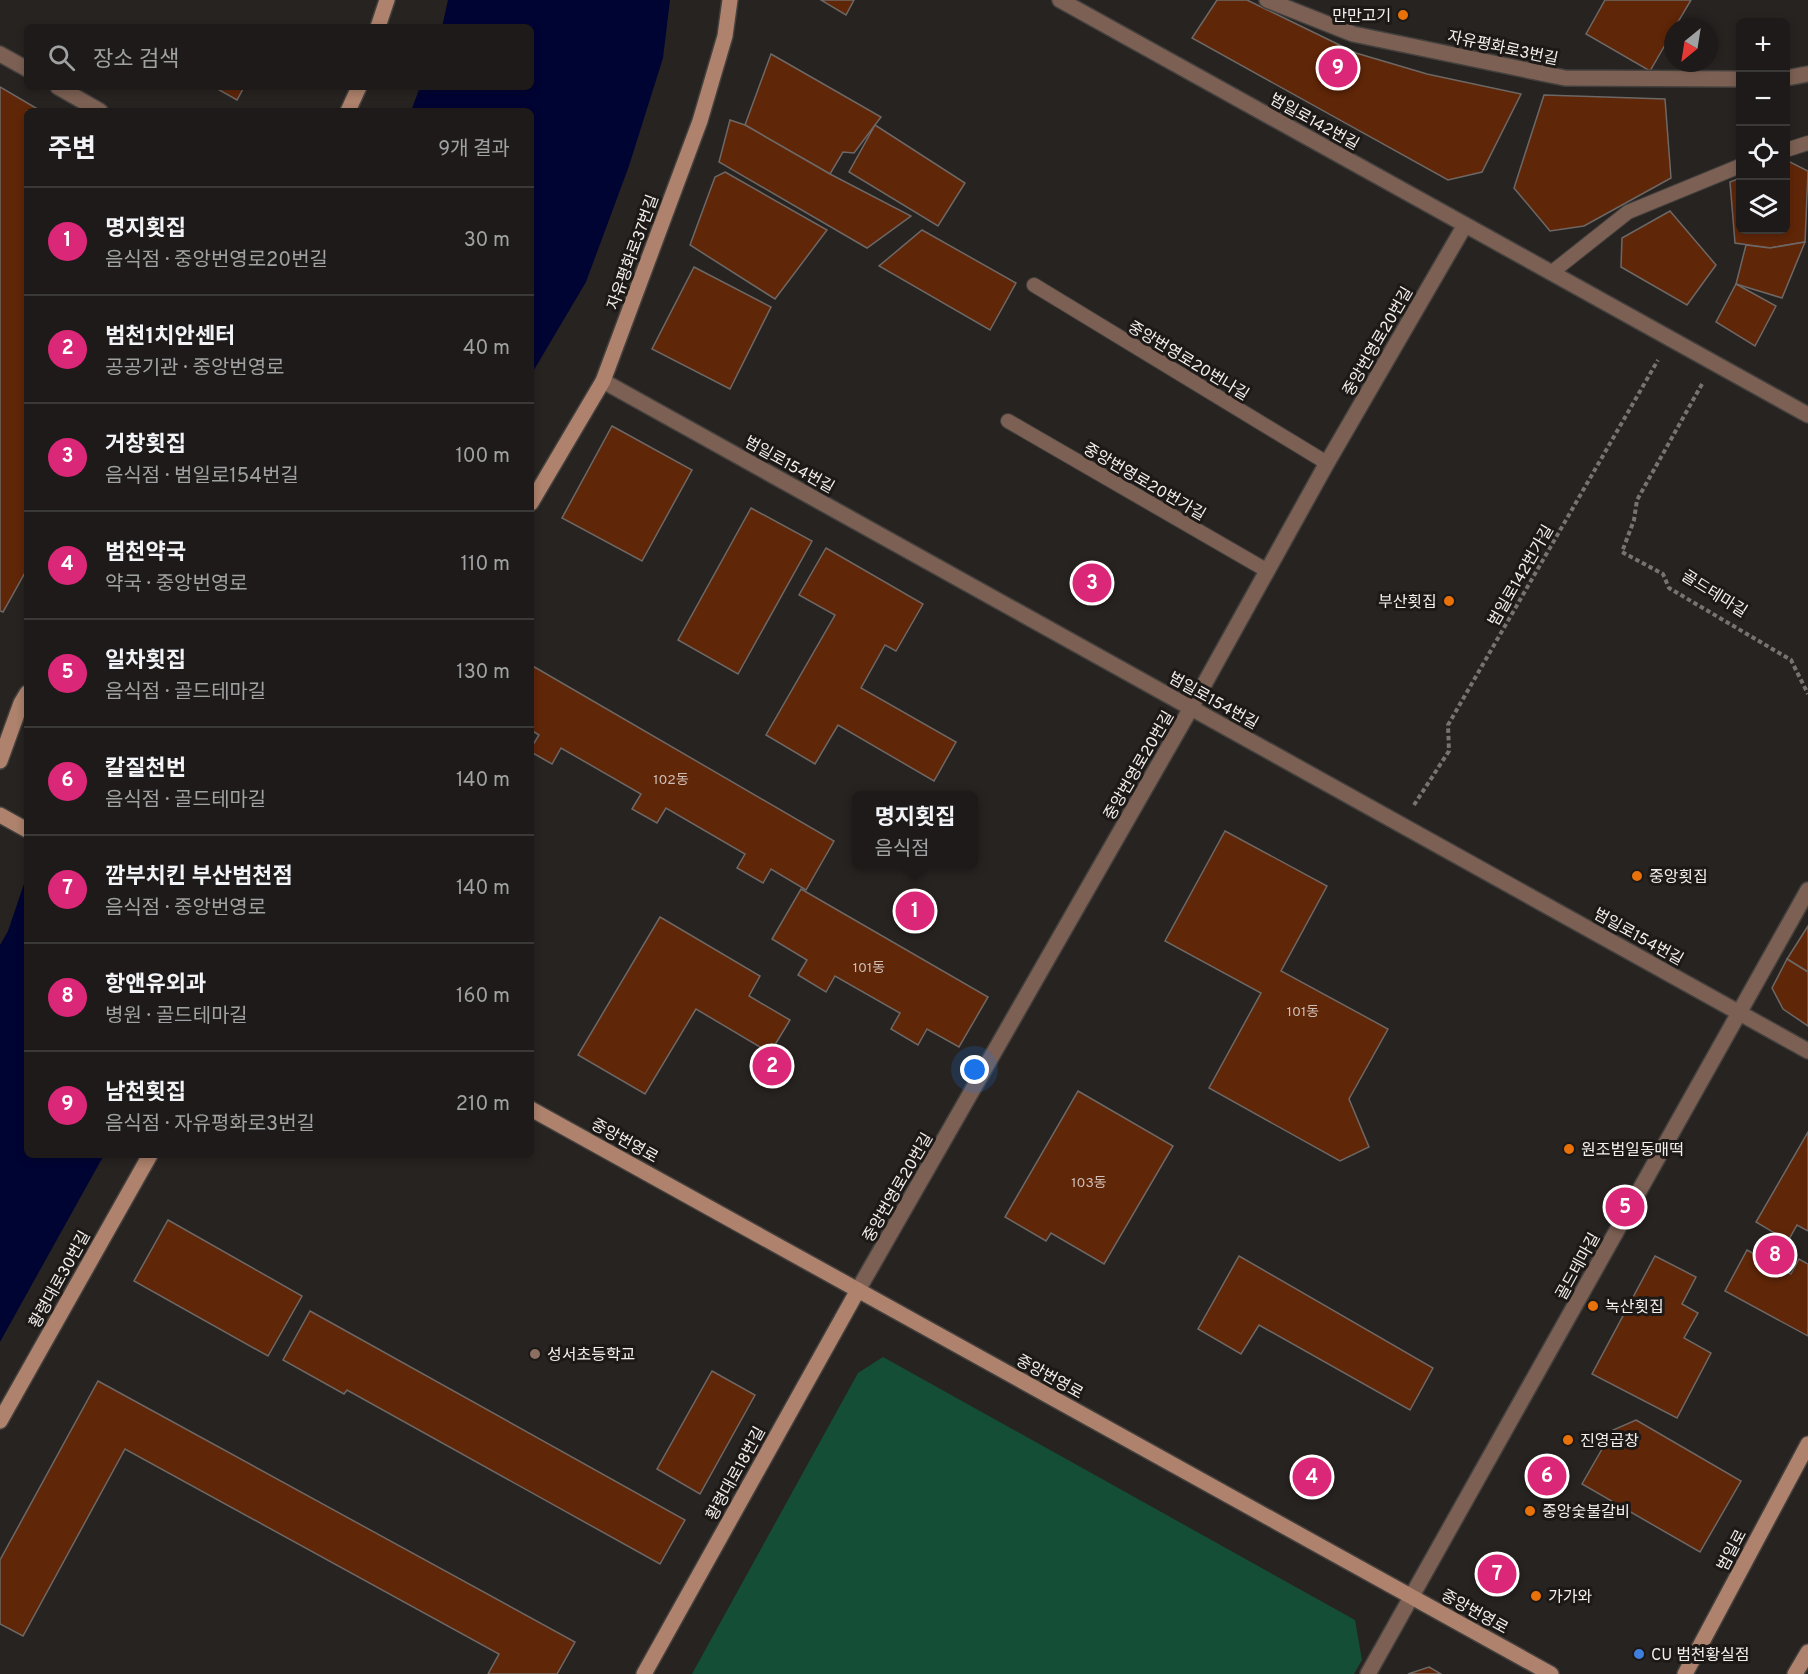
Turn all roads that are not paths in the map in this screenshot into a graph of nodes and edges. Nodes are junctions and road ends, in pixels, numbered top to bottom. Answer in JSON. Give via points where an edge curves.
{"nodes":[{"id":1,"x":387,"y":0,"type":"edge"},
{"id":2,"x":730,"y":0,"type":"edge"},
{"id":3,"x":1060,"y":0,"type":"edge"},
{"id":4,"x":1267,"y":0,"type":"edge"},
{"id":5,"x":379,"y":24,"type":"edge"},
{"id":6,"x":0,"y":54,"type":"edge"},
{"id":7,"x":24,"y":67,"type":"edge"},
{"id":8,"x":1808,"y":75,"type":"edge"},
{"id":9,"x":1790,"y":77,"type":"edge"},
{"id":10,"x":1736,"y":79,"type":"edge"},
{"id":11,"x":63,"y":90,"type":"edge"},
{"id":12,"x":358,"y":90,"type":"edge"},
{"id":13,"x":95,"y":108,"type":"edge"},
{"id":14,"x":349,"y":108,"type":"edge"},
{"id":15,"x":1808,"y":143,"type":"edge"},
{"id":16,"x":1790,"y":148,"type":"edge"},
{"id":17,"x":1736,"y":168,"type":"edge"},
{"id":18,"x":1465,"y":225,"type":"junction"},
{"id":19,"x":1551,"y":273,"type":"junction"},
{"id":20,"x":1034,"y":285,"type":"dead end"},
{"id":21,"x":603,"y":381,"type":"junction"},
{"id":22,"x":1808,"y":415,"type":"edge"},
{"id":23,"x":1008,"y":421,"type":"dead end"},
{"id":24,"x":1327,"y":463,"type":"junction"},
{"id":25,"x":534,"y":497,"type":"edge"},
{"id":26,"x":1266,"y":570,"type":"junction"},
{"id":27,"x":24,"y":698,"type":"edge"},
{"id":28,"x":1191,"y":708,"type":"junction"},
{"id":29,"x":0,"y":761,"type":"edge"},
{"id":30,"x":0,"y":815,"type":"edge"},
{"id":31,"x":21,"y":826,"type":"edge"},
{"id":32,"x":1808,"y":890,"type":"edge"},
{"id":33,"x":1739,"y":1012,"type":"junction"},
{"id":34,"x":1808,"y":1051,"type":"edge"},
{"id":35,"x":534,"y":1111,"type":"edge"},
{"id":36,"x":148,"y":1158,"type":"edge"},
{"id":37,"x":858,"y":1290,"type":"junction"},
{"id":38,"x":0,"y":1421,"type":"edge"},
{"id":39,"x":1808,"y":1444,"type":"edge"},
{"id":40,"x":1412,"y":1596,"type":"junction"},
{"id":41,"x":1808,"y":1652,"type":"edge"},
{"id":42,"x":644,"y":1674,"type":"edge"},
{"id":43,"x":1368,"y":1674,"type":"edge"},
{"id":44,"x":1551,"y":1674,"type":"edge"},
{"id":45,"x":1685,"y":1674,"type":"edge"},
{"id":46,"x":1795,"y":1674,"type":"edge"}],
"edges":[{"from":1,"to":5,"type":"main road"},
{"from":2,"to":21,"type":"main road","name":"자유평화로37번길","via":[[725,36],[700,121]]},
{"from":3,"to":18,"type":"street","name":"범일로142번길"},
{"from":4,"to":10,"type":"street","name":"자유평화로3번길","via":[[1353,34],[1565,78]]},
{"from":6,"to":7,"type":"street"},
{"from":8,"to":9,"type":"street"},
{"from":11,"to":13,"type":"street"},
{"from":12,"to":14,"type":"main road"},
{"from":15,"to":16,"type":"lane"},
{"from":17,"to":19,"type":"lane","via":[[1628,212]]},
{"from":18,"to":19,"type":"street","name":"범일로142번길"},
{"from":18,"to":24,"type":"street","name":"중앙번영로20번길"},
{"from":19,"to":22,"type":"street","name":"범일로142번길"},
{"from":20,"to":24,"type":"lane","name":"중앙번영로20번나길"},
{"from":21,"to":25,"type":"main road","name":"자유평화로37번길"},
{"from":21,"to":28,"type":"street","name":"범일로154번길"},
{"from":23,"to":26,"type":"lane","name":"중앙번영로20번가길"},
{"from":24,"to":26,"type":"street","name":"중앙번영로20번길"},
{"from":26,"to":28,"type":"street","name":"중앙번영로20번길"},
{"from":27,"to":29,"type":"main road"},
{"from":28,"to":33,"type":"street","name":"범일로154번길"},
{"from":28,"to":37,"type":"street","name":"중앙번영로20번길"},
{"from":30,"to":31,"type":"main road"},
{"from":32,"to":33,"type":"street","name":"골드테마길"},
{"from":33,"to":34,"type":"street","name":"범일로154번길"},
{"from":33,"to":40,"type":"street","name":"골드테마길"},
{"from":35,"to":37,"type":"main road","name":"중앙번영로"},
{"from":36,"to":38,"type":"main road","name":"황령대로30번길"},
{"from":37,"to":40,"type":"main road","name":"중앙번영로"},
{"from":37,"to":42,"type":"main road","name":"황령대로18번길"},
{"from":39,"to":45,"type":"main road","name":"범일로"},
{"from":40,"to":43,"type":"street","name":"골드테마길"},
{"from":40,"to":44,"type":"main road","name":"중앙번영로"},
{"from":41,"to":46,"type":"main road"}]}
